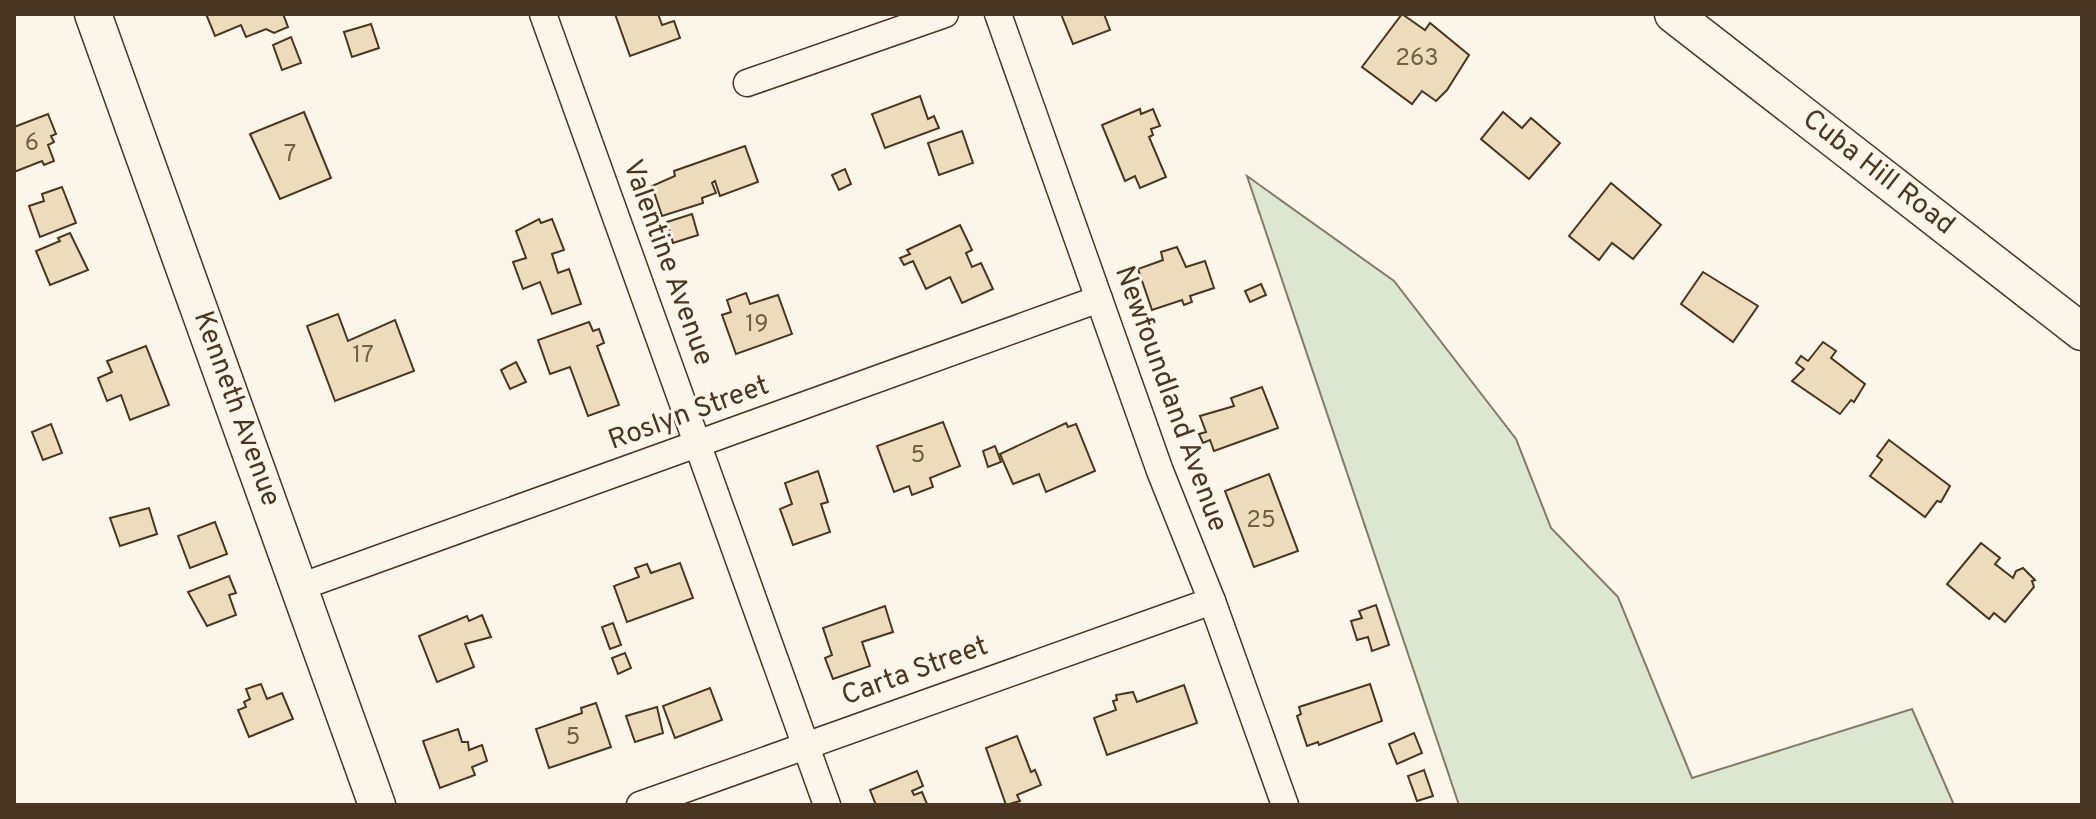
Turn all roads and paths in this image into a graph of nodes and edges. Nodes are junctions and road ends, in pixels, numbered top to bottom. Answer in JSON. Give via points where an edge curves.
{"nodes":[{"id":1,"x":93,"y":14,"type":"edge"},
{"id":2,"x":543,"y":14,"type":"edge"},
{"id":3,"x":945,"y":14,"type":"edge"},
{"id":4,"x":998,"y":14,"type":"edge"},
{"id":5,"x":1673,"y":14,"type":"edge"},
{"id":6,"x":747,"y":83,"type":"dead end"},
{"id":7,"x":1099,"y":299,"type":"junction"},
{"id":8,"x":2082,"y":332,"type":"edge"},
{"id":9,"x":699,"y":445,"type":"junction"},
{"id":10,"x":300,"y":587,"type":"junction"},
{"id":11,"x":1212,"y":601,"type":"junction"},
{"id":12,"x":806,"y":745,"type":"junction"},
{"id":13,"x":377,"y":805,"type":"edge"},
{"id":14,"x":640,"y":805,"type":"edge"},
{"id":15,"x":827,"y":805,"type":"edge"},
{"id":16,"x":1285,"y":805,"type":"edge"}],
"edges":[{"from":1,"to":10,"type":"street","name":"Kenneth Avenue"},
{"from":2,"to":9,"type":"street","name":"Valentine Avenue"},
{"from":3,"to":6,"type":"street"},
{"from":4,"to":7,"type":"street","name":"Newfoundland Avenue"},
{"from":5,"to":8,"type":"street","name":"Cuba Hill Road"},
{"from":7,"to":9,"type":"street","name":"Roslyn Street"},
{"from":7,"to":11,"type":"street","name":"Newfoundland Avenue"},
{"from":9,"to":10,"type":"street","name":"Roslyn Street"},
{"from":9,"to":12,"type":"street","name":"Valentine Avenue"},
{"from":10,"to":13,"type":"street","name":"Kenneth Avenue"},
{"from":11,"to":12,"type":"street","name":"Carta Street"},
{"from":11,"to":16,"type":"street","name":"Newfoundland Avenue"},
{"from":12,"to":14,"type":"street","name":"Carta Street"},
{"from":12,"to":15,"type":"street","name":"Valentine Avenue"}]}
